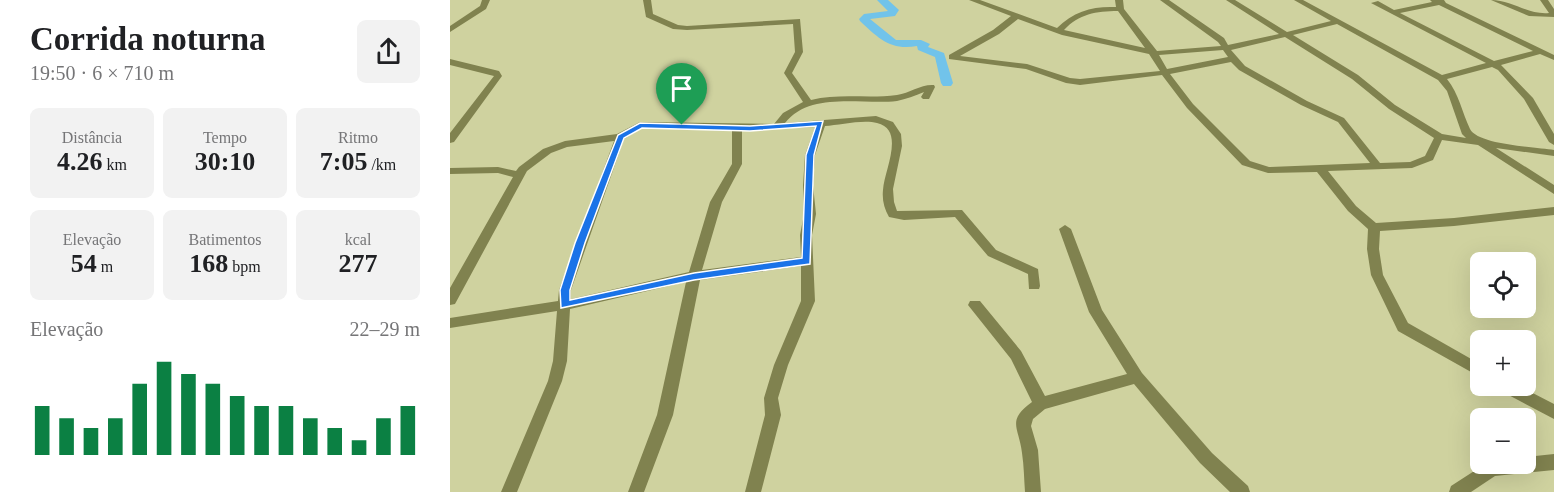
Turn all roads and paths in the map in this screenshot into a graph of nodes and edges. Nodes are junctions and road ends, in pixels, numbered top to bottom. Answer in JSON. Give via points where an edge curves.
{"nodes":[{"id":1,"x":486,"y":0,"type":"edge"},
{"id":2,"x":647,"y":0,"type":"edge"},
{"id":3,"x":974,"y":0,"type":"edge"},
{"id":4,"x":1164,"y":0,"type":"edge"},
{"id":5,"x":1230,"y":0,"type":"edge"},
{"id":6,"x":1298,"y":0,"type":"edge"},
{"id":7,"x":1453,"y":0,"type":"edge"},
{"id":8,"x":1495,"y":0,"type":"edge"},
{"id":9,"x":1544,"y":0,"type":"edge"},
{"id":10,"x":1437,"y":1,"type":"edge"},
{"id":11,"x":1375,"y":3,"type":"dead end"},
{"id":12,"x":1120,"y":5,"type":"edge"},
{"id":13,"x":1395,"y":12,"type":"junction"},
{"id":14,"x":1554,"y":14,"type":"edge"},
{"id":15,"x":1016,"y":16,"type":"junction"},
{"id":16,"x":1338,"y":22,"type":"junction"},
{"id":17,"x":450,"y":30,"type":"edge"},
{"id":18,"x":1058,"y":31,"type":"junction"},
{"id":19,"x":1287,"y":35,"type":"junction"},
{"id":20,"x":1226,"y":48,"type":"junction"},
{"id":21,"x":1153,"y":53,"type":"junction"},
{"id":22,"x":1550,"y":55,"type":"edge"},
{"id":23,"x":1233,"y":59,"type":"junction"},
{"id":24,"x":450,"y":62,"type":"edge"},
{"id":25,"x":1495,"y":64,"type":"junction"},
{"id":26,"x":1165,"y":72,"type":"junction"},
{"id":27,"x":1441,"y":78,"type":"junction"},
{"id":28,"x":926,"y":97,"type":"dead end"},
{"id":29,"x":809,"y":104,"type":"junction"},
{"id":30,"x":821,"y":123,"type":"junction"},
{"id":31,"x":777,"y":126,"type":"junction"},
{"id":32,"x":737,"y":128,"type":"junction"},
{"id":33,"x":620,"y":137,"type":"junction"},
{"id":34,"x":1439,"y":137,"type":"junction"},
{"id":35,"x":450,"y":140,"type":"edge"},
{"id":36,"x":1479,"y":142,"type":"junction"},
{"id":37,"x":1554,"y":142,"type":"edge"},
{"id":38,"x":1554,"y":153,"type":"edge"},
{"id":39,"x":1378,"y":167,"type":"junction"},
{"id":40,"x":1321,"y":169,"type":"junction"},
{"id":41,"x":450,"y":171,"type":"edge"},
{"id":42,"x":518,"y":175,"type":"junction"},
{"id":43,"x":1554,"y":190,"type":"edge"},
{"id":44,"x":1554,"y":211,"type":"edge"},
{"id":45,"x":1374,"y":227,"type":"junction"},
{"id":46,"x":1065,"y":229,"type":"dead end"},
{"id":47,"x":807,"y":261,"type":"junction"},
{"id":48,"x":694,"y":276,"type":"junction"},
{"id":49,"x":1034,"y":286,"type":"dead end"},
{"id":50,"x":450,"y":300,"type":"edge"},
{"id":51,"x":565,"y":305,"type":"junction"},
{"id":52,"x":975,"y":305,"type":"dead end"},
{"id":53,"x":450,"y":323,"type":"edge"},
{"id":54,"x":1470,"y":365,"type":"edge"},
{"id":55,"x":1137,"y":377,"type":"junction"},
{"id":56,"x":1524,"y":396,"type":"edge"},
{"id":57,"x":1041,"y":404,"type":"junction"},
{"id":58,"x":1554,"y":412,"type":"edge"},
{"id":59,"x":1554,"y":462,"type":"edge"},
{"id":60,"x":508,"y":492,"type":"edge"},
{"id":61,"x":636,"y":492,"type":"edge"},
{"id":62,"x":753,"y":492,"type":"edge"},
{"id":63,"x":1033,"y":492,"type":"edge"},
{"id":64,"x":1242,"y":492,"type":"edge"},
{"id":65,"x":1457,"y":492,"type":"edge"}],
"edges":[{"from":1,"to":17,"type":"street","via":[[483,7]]},
{"from":2,"to":29,"type":"street","via":[[649,15],[676,27],[797,21],[799,52],[788,73]]},
{"from":3,"to":15,"type":"street"},
{"from":4,"to":20,"type":"street","via":[[1221,40]]},
{"from":5,"to":19,"type":"street"},
{"from":6,"to":16,"type":"street"},
{"from":7,"to":10,"type":"street"},
{"from":8,"to":14,"type":"street","via":[[1528,14]]},
{"from":9,"to":14,"type":"street"},
{"from":10,"to":13,"type":"street"},
{"from":10,"to":22,"type":"street"},
{"from":11,"to":13,"type":"street"},
{"from":12,"to":18,"type":"street","via":[[1083,11]]},
{"from":12,"to":21,"type":"street"},
{"from":13,"to":25,"type":"street"},
{"from":15,"to":18,"type":"street"},
{"from":15,"to":26,"type":"street","via":[[952,57],[1027,67],[1080,82]]},
{"from":16,"to":19,"type":"street"},
{"from":16,"to":27,"type":"street"},
{"from":18,"to":21,"type":"street"},
{"from":19,"to":20,"type":"street"},
{"from":19,"to":34,"type":"street","via":[[1355,77]]},
{"from":20,"to":21,"type":"street"},
{"from":20,"to":23,"type":"street"},
{"from":21,"to":26,"type":"street"},
{"from":22,"to":25,"type":"street"},
{"from":23,"to":26,"type":"street"},
{"from":23,"to":39,"type":"street","via":[[1260,79],[1341,120]]},
{"from":24,"to":35,"type":"street","via":[[498,76]]},
{"from":25,"to":27,"type":"street"},
{"from":25,"to":37,"type":"street","via":[[1528,98]]},
{"from":26,"to":40,"type":"street","via":[[1190,106],[1246,163],[1268,170]]},
{"from":27,"to":36,"type":"street","via":[[1450,90],[1465,130]]},
{"from":28,"to":29,"type":"street","via":[[931,87],[897,98],[855,97]]},
{"from":29,"to":31,"type":"street","via":[[786,114]]},
{"from":30,"to":31,"type":"street"},
{"from":30,"to":47,"type":"street","via":[[810,155]]},
{"from":30,"to":49,"type":"street","via":[[876,118],[894,127],[899,140],[885,197],[893,214],[958,213],[992,253],[1034,272]]},
{"from":31,"to":32,"type":"street"},
{"from":32,"to":33,"type":"street","via":[[640,125]]},
{"from":32,"to":48,"type":"street","via":[[737,164],[716,202]]},
{"from":33,"to":42,"type":"street","via":[[565,144],[531,161]]},
{"from":33,"to":51,"type":"street","via":[[580,243],[565,290]]},
{"from":34,"to":36,"type":"street"},
{"from":34,"to":39,"type":"street","via":[[1422,164]]},
{"from":36,"to":38,"type":"street"},
{"from":36,"to":43,"type":"street"},
{"from":39,"to":40,"type":"street"},
{"from":40,"to":45,"type":"street","via":[[1336,190]]},
{"from":41,"to":42,"type":"street","via":[[498,170]]},
{"from":42,"to":50,"type":"street"},
{"from":44,"to":45,"type":"street"},
{"from":45,"to":54,"type":"street","via":[[1377,275],[1403,327]]},
{"from":46,"to":55,"type":"street","via":[[1096,312]]},
{"from":47,"to":48,"type":"street"},
{"from":47,"to":62,"type":"street","via":[[808,301],[771,398],[773,414]]},
{"from":48,"to":51,"type":"street"},
{"from":48,"to":61,"type":"street","via":[[665,415]]},
{"from":51,"to":53,"type":"street"},
{"from":51,"to":60,"type":"street","via":[[555,381]]},
{"from":52,"to":57,"type":"street","via":[[1020,362]]},
{"from":55,"to":57,"type":"street"},
{"from":55,"to":64,"type":"street","via":[[1206,458]]},
{"from":56,"to":58,"type":"street"},
{"from":57,"to":63,"type":"street","via":[[1026,416],[1023,426],[1030,450]]},
{"from":59,"to":65,"type":"street","via":[[1492,468]]}]}
